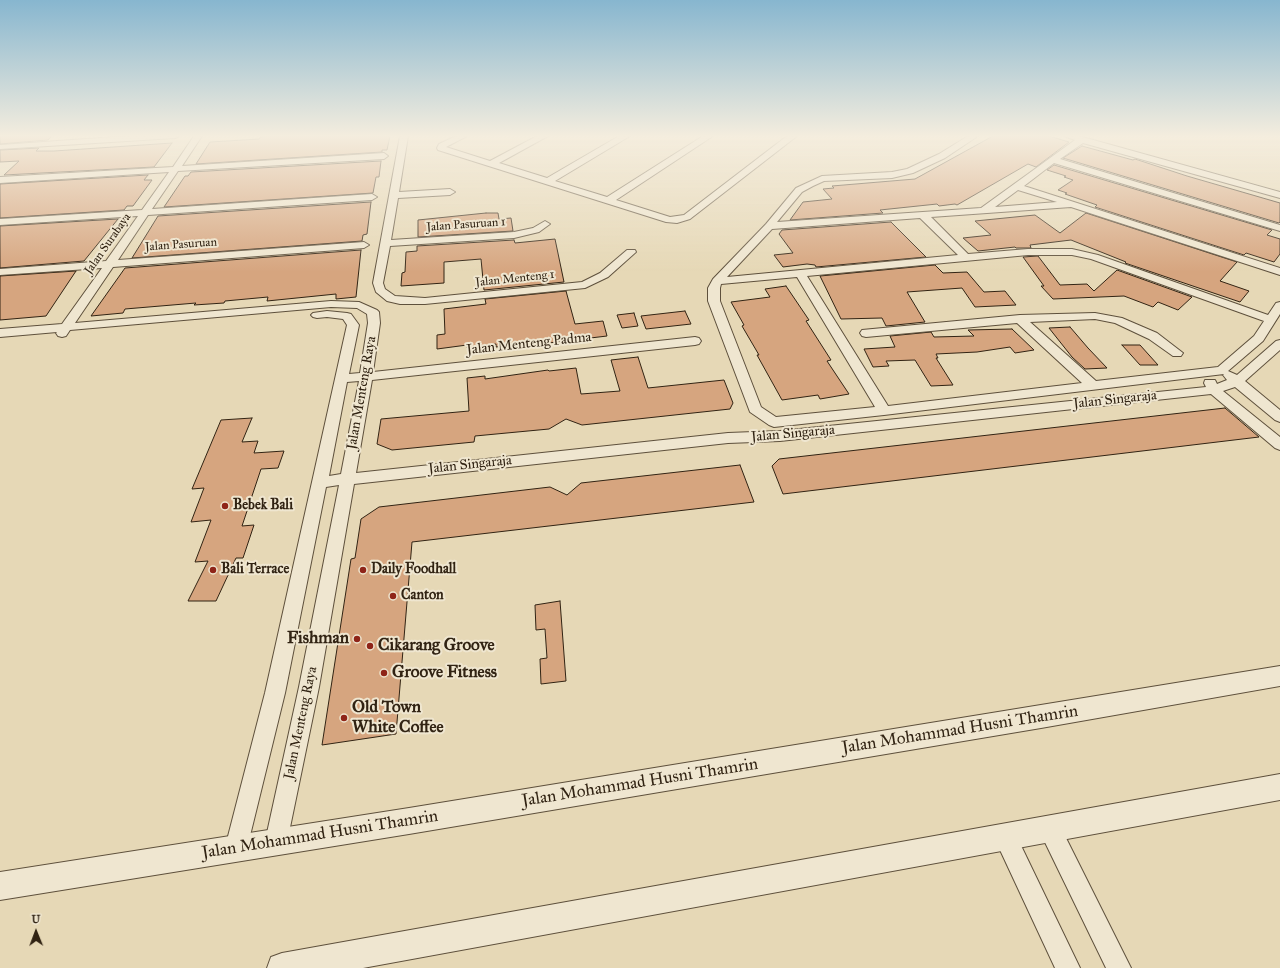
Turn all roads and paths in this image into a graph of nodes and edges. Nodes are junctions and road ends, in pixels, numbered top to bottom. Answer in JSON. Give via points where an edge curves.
{"nodes":[{"id":1,"x":167,"y":181,"type":"edge"},
{"id":2,"x":396,"y":181,"type":"edge"},
{"id":3,"x":639,"y":181,"type":"edge"},
{"id":4,"x":733,"y":181,"type":"edge"},
{"id":5,"x":817,"y":181,"type":"edge"},
{"id":6,"x":1023,"y":181,"type":"edge"},
{"id":7,"x":1124,"y":181,"type":"edge"},
{"id":8,"x":1230,"y":181,"type":"edge"},
{"id":9,"x":547,"y":182,"type":"edge"},
{"id":10,"x":1016,"y":186,"type":"junction"},
{"id":11,"x":450,"y":192,"type":"dead end"},
{"id":12,"x":394,"y":195,"type":"junction"},
{"id":13,"x":1280,"y":195,"type":"edge"},
{"id":14,"x":372,"y":197,"type":"dead end"},
{"id":15,"x":608,"y":201,"type":"junction"},
{"id":16,"x":1071,"y":204,"type":"junction"},
{"id":17,"x":984,"y":210,"type":"junction"},
{"id":18,"x":146,"y":211,"type":"junction"},
{"id":19,"x":923,"y":215,"type":"junction"},
{"id":20,"x":0,"y":222,"type":"edge"},
{"id":21,"x":545,"y":224,"type":"dead end"},
{"id":22,"x":769,"y":226,"type":"junction"},
{"id":23,"x":1280,"y":228,"type":"edge"},
{"id":24,"x":385,"y":243,"type":"junction"},
{"id":25,"x":364,"y":245,"type":"dead end"},
{"id":26,"x":631,"y":252,"type":"dead end"},
{"id":27,"x":965,"y":257,"type":"junction"},
{"id":28,"x":111,"y":263,"type":"junction"},
{"id":29,"x":0,"y":272,"type":"edge"},
{"id":30,"x":1280,"y":272,"type":"edge"},
{"id":31,"x":801,"y":274,"type":"junction"},
{"id":32,"x":717,"y":281,"type":"junction"},
{"id":33,"x":1280,"y":306,"type":"edge"},
{"id":34,"x":1020,"y":319,"type":"junction"},
{"id":35,"x":1271,"y":320,"type":"junction"},
{"id":36,"x":0,"y":333,"type":"edge"},
{"id":37,"x":63,"y":333,"type":"junction"},
{"id":38,"x":866,"y":333,"type":"dead end"},
{"id":39,"x":1259,"y":338,"type":"junction"},
{"id":40,"x":695,"y":341,"type":"dead end"},
{"id":41,"x":0,"y":343,"type":"edge"},
{"id":42,"x":1280,"y":345,"type":"edge"},
{"id":43,"x":1177,"y":353,"type":"dead end"},
{"id":44,"x":1222,"y":370,"type":"junction"},
{"id":45,"x":1205,"y":373,"type":"junction"},
{"id":46,"x":366,"y":377,"type":"junction"},
{"id":47,"x":341,"y":379,"type":"junction"},
{"id":48,"x":1237,"y":381,"type":"junction"},
{"id":49,"x":1093,"y":386,"type":"junction"},
{"id":50,"x":1214,"y":390,"type":"junction"},
{"id":51,"x":884,"y":411,"type":"junction"},
{"id":52,"x":1280,"y":416,"type":"edge"},
{"id":53,"x":1280,"y":445,"type":"edge"},
{"id":54,"x":347,"y":478,"type":"junction"},
{"id":55,"x":319,"y":482,"type":"junction"},
{"id":56,"x":1280,"y":676,"type":"edge"},
{"id":57,"x":1280,"y":787,"type":"edge"},
{"id":58,"x":1050,"y":830,"type":"junction"},
{"id":59,"x":1005,"y":837,"type":"junction"},
{"id":60,"x":276,"y":842,"type":"junction"},
{"id":61,"x":236,"y":848,"type":"junction"},
{"id":62,"x":0,"y":886,"type":"edge"},
{"id":63,"x":282,"y":968,"type":"edge"},
{"id":64,"x":1068,"y":968,"type":"edge"},
{"id":65,"x":1119,"y":968,"type":"edge"}],
"edges":[{"from":1,"to":18,"type":"street","name":"Jalan Surabaya"},
{"from":2,"to":12,"type":"street"},
{"from":3,"to":15,"type":"street"},
{"from":4,"to":15,"type":"street","via":[[683,219],[669,220]]},
{"from":5,"to":22,"type":"street","via":[[799,190]]},
{"from":6,"to":10,"type":"street"},
{"from":7,"to":23,"type":"street"},
{"from":8,"to":13,"type":"street"},
{"from":9,"to":15,"type":"street"},
{"from":10,"to":16,"type":"street"},
{"from":10,"to":17,"type":"street"},
{"from":11,"to":12,"type":"street"},
{"from":12,"to":24,"type":"street"},
{"from":14,"to":18,"type":"street"},
{"from":16,"to":17,"type":"street"},
{"from":16,"to":30,"type":"street"},
{"from":17,"to":19,"type":"street"},
{"from":18,"to":20,"type":"street"},
{"from":18,"to":28,"type":"street","name":"Jalan Surabaya"},
{"from":19,"to":22,"type":"street"},
{"from":19,"to":27,"type":"street"},
{"from":21,"to":24,"type":"street","name":"Jalan Pasuruan 1","via":[[536,230],[514,235]]},
{"from":22,"to":32,"type":"street"},
{"from":24,"to":26,"type":"street","name":"Jalan Menteng 1","via":[[378,283],[380,290],[391,299],[400,301],[425,301],[585,285],[604,275]]},
{"from":25,"to":28,"type":"street","name":"Jalan Pasuruan"},
{"from":27,"to":31,"type":"street"},
{"from":27,"to":35,"type":"street","via":[[1028,252],[1072,252],[1094,257]]},
{"from":28,"to":29,"type":"street","name":"Jalan Pasuruan"},
{"from":28,"to":37,"type":"street","name":"Jalan Surabaya"},
{"from":31,"to":32,"type":"street"},
{"from":31,"to":51,"type":"street"},
{"from":32,"to":51,"type":"street","via":[[713,294],[714,301],[755,409],[774,422]]},
{"from":33,"to":35,"type":"street"},
{"from":34,"to":38,"type":"street"},
{"from":34,"to":43,"type":"street","via":[[1106,317],[1153,336]]},
{"from":34,"to":49,"type":"street"},
{"from":35,"to":39,"type":"street"},
{"from":36,"to":37,"type":"street","name":"Jalan Menteng Raya"},
{"from":37,"to":41,"type":"street","name":"Jalan Menteng Raya"},
{"from":37,"to":46,"type":"street","name":"Jalan Menteng Raya","via":[[331,304],[359,305],[373,312],[374,323]]},
{"from":37,"to":47,"type":"street","name":"Jalan Menteng Raya","via":[[327,314],[347,316],[353,325]]},
{"from":39,"to":42,"type":"street"},
{"from":39,"to":44,"type":"street"},
{"from":40,"to":46,"type":"street","name":"Jalan Menteng Padma"},
{"from":42,"to":48,"type":"street","name":"Jalan Singaraja"},
{"from":44,"to":45,"type":"street"},
{"from":44,"to":48,"type":"street"},
{"from":45,"to":49,"type":"street"},
{"from":45,"to":50,"type":"street"},
{"from":46,"to":47,"type":"street","name":"Jalan Menteng Padma"},
{"from":46,"to":54,"type":"street","name":"Jalan Menteng Raya"},
{"from":47,"to":55,"type":"street","name":"Jalan Menteng Raya"},
{"from":48,"to":50,"type":"street","name":"Jalan Singaraja"},
{"from":48,"to":52,"type":"street"},
{"from":49,"to":51,"type":"street"},
{"from":50,"to":53,"type":"street"},
{"from":50,"to":54,"type":"street","name":"Jalan Singaraja"},
{"from":54,"to":55,"type":"street","name":"Jalan Singaraja"},
{"from":54,"to":60,"type":"street","name":"Jalan Menteng Raya","via":[[309,687]]},
{"from":55,"to":61,"type":"street","name":"Jalan Menteng Raya","via":[[275,693]]},
{"from":56,"to":60,"type":"street","name":"Jalan Mohammad Husni Thamrin"},
{"from":57,"to":58,"type":"street"},
{"from":58,"to":59,"type":"street"},
{"from":58,"to":65,"type":"street"},
{"from":59,"to":63,"type":"street"},
{"from":59,"to":64,"type":"street"},
{"from":60,"to":61,"type":"street","name":"Jalan Mohammad Husni Thamrin"},
{"from":61,"to":62,"type":"street","name":"Jalan Mohammad Husni Thamrin"}]}
